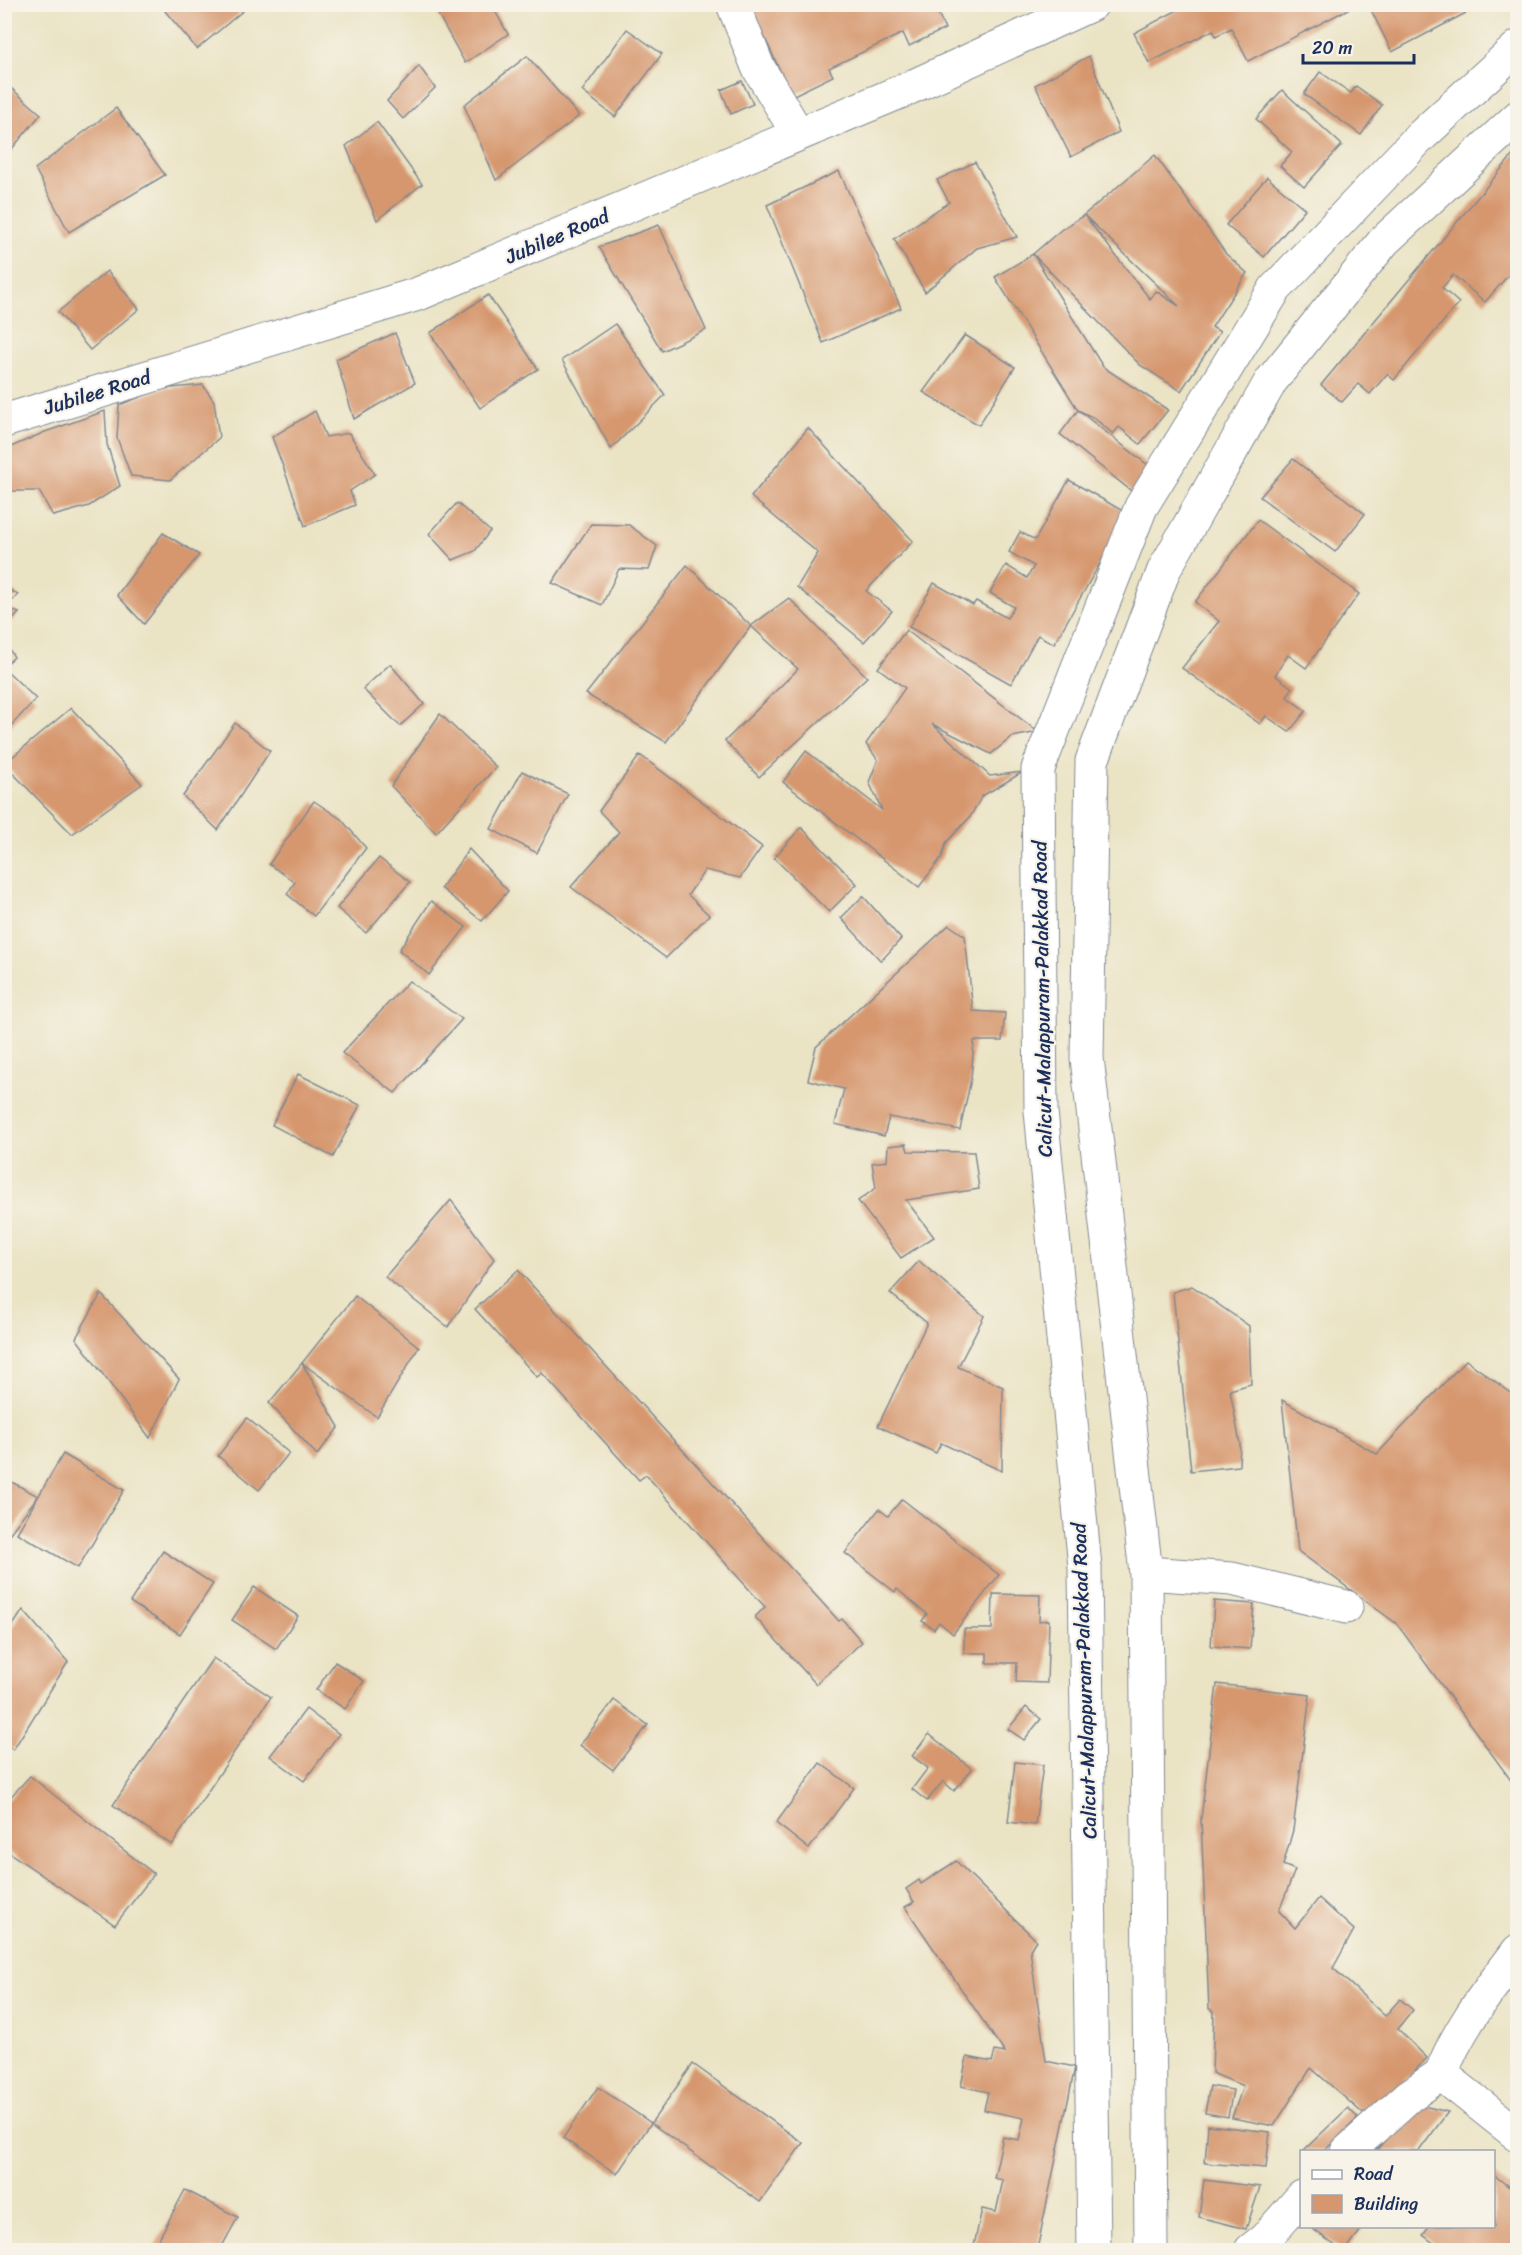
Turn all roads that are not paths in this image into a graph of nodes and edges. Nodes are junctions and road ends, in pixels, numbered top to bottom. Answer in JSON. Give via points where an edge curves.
{"nodes":[{"id":1,"x":733,"y":4,"type":"edge"},
{"id":2,"x":1092,"y":4,"type":"edge"},
{"id":3,"x":1518,"y":47,"type":"edge"},
{"id":4,"x":1518,"y":117,"type":"edge"},
{"id":5,"x":798,"y":134,"type":"junction"},
{"id":6,"x":4,"y":421,"type":"edge"},
{"id":7,"x":1146,"y":1573,"type":"junction"},
{"id":8,"x":1346,"y":1607,"type":"dead end"},
{"id":9,"x":1518,"y":1951,"type":"edge"},
{"id":10,"x":1441,"y":2074,"type":"junction"},
{"id":11,"x":1518,"y":2135,"type":"edge"},
{"id":12,"x":1348,"y":2150,"type":"edge"},
{"id":13,"x":1300,"y":2199,"type":"edge"},
{"id":14,"x":1095,"y":2250,"type":"edge"},
{"id":15,"x":1151,"y":2250,"type":"edge"},
{"id":16,"x":1251,"y":2250,"type":"edge"}],
"edges":[{"from":1,"to":5,"type":"main road","via":[[758,67]]},
{"from":2,"to":5,"type":"main road","name":"Jubilee Road"},
{"from":3,"to":14,"type":"main road","name":"Calicut-Malappuram-Palakkad Road","via":[[1419,138],[1275,289],[1141,507],[1038,769],[1041,1111],[1085,1567]]},
{"from":4,"to":7,"type":"main road","via":[[1384,241],[1271,381],[1164,570],[1092,761],[1087,1058]]},
{"from":5,"to":6,"type":"main road","name":"Jubilee Road","via":[[418,294]]},
{"from":7,"to":8,"type":"main road","via":[[1232,1579]]},
{"from":7,"to":15,"type":"main road"},
{"from":9,"to":10,"type":"main road","via":[[1468,2019]]},
{"from":10,"to":11,"type":"main road"},
{"from":10,"to":12,"type":"main road","via":[[1409,2096]]},
{"from":13,"to":16,"type":"main road"}]}
